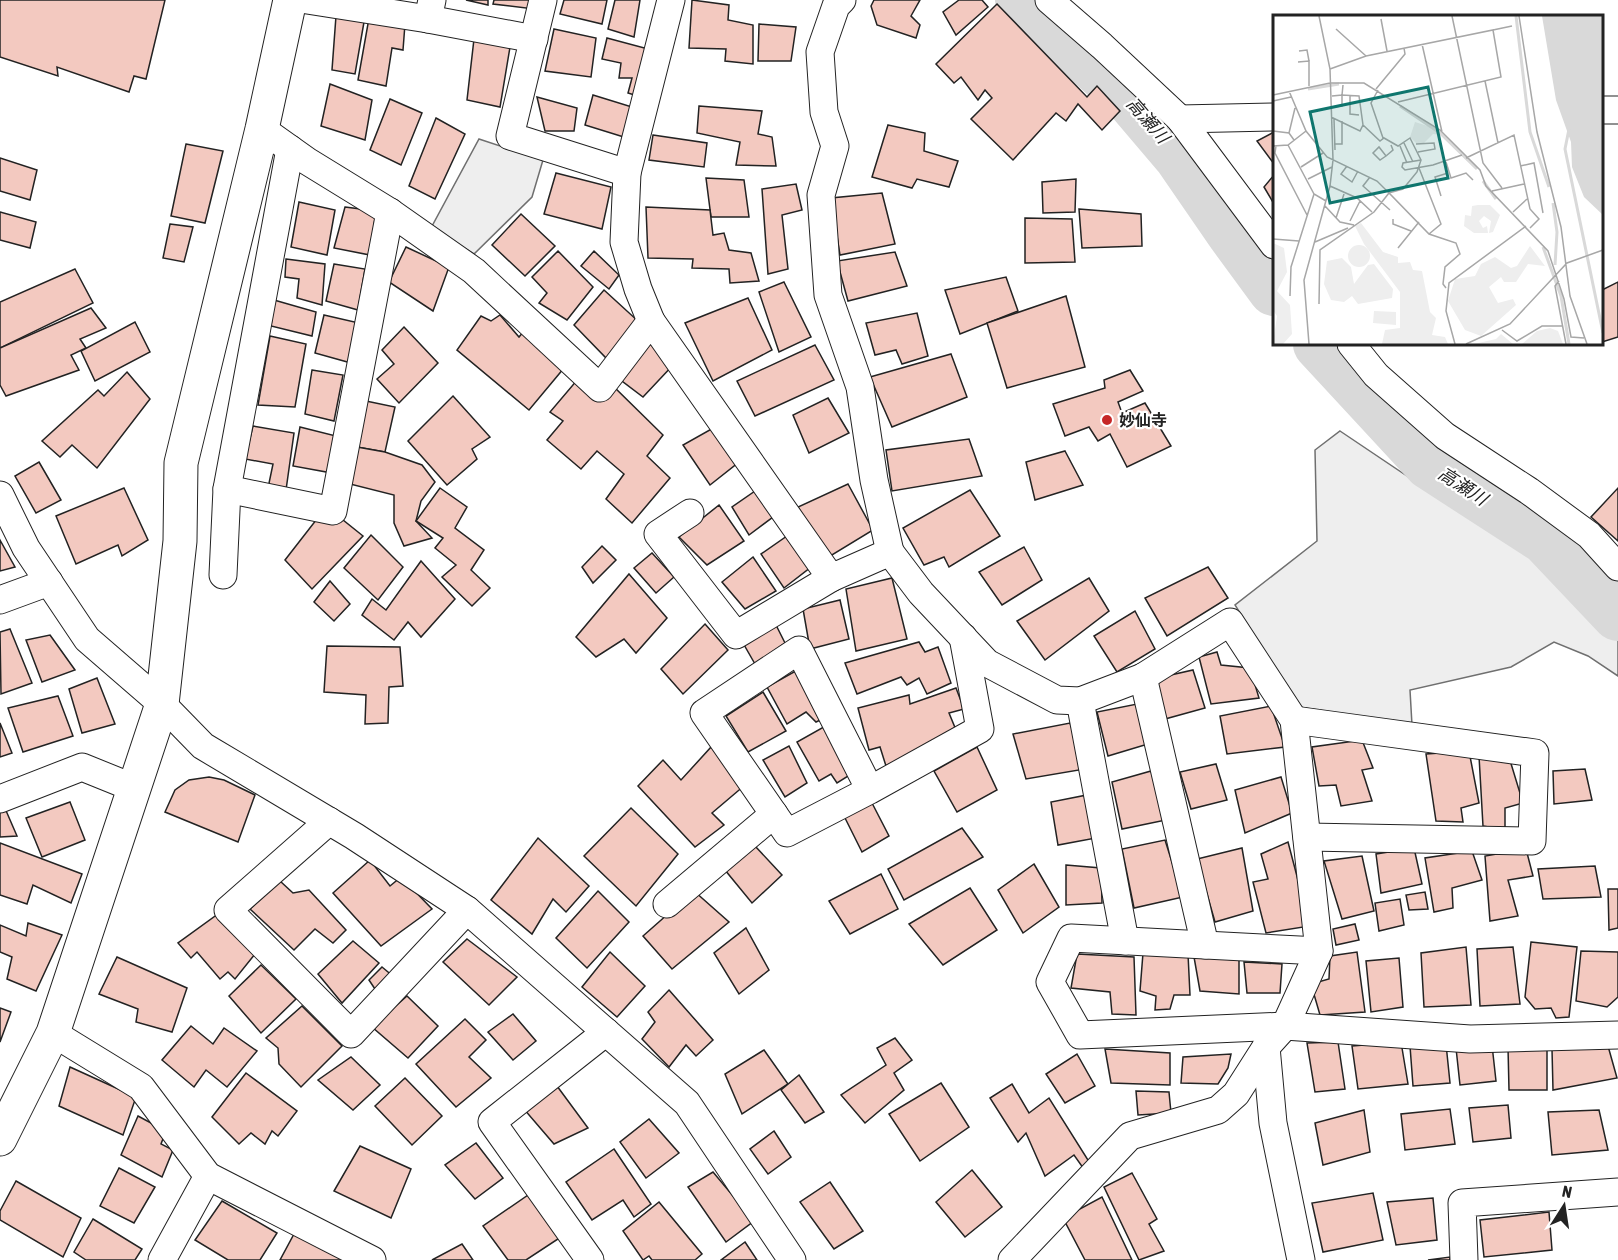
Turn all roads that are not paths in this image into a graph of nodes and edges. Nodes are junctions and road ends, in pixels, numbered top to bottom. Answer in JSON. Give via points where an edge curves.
{"nodes":[{"id":1,"x":290,"y":0,"type":"edge"},
{"id":2,"x":307,"y":0,"type":"edge"},
{"id":3,"x":543,"y":0,"type":"edge"},
{"id":4,"x":671,"y":0,"type":"edge"},
{"id":5,"x":842,"y":0,"type":"edge"},
{"id":6,"x":1049,"y":0,"type":"edge"},
{"id":7,"x":430,"y":10,"type":"edge"},
{"id":8,"x":534,"y":39,"type":"junction"},
{"id":9,"x":1273,"y":117,"type":"edge"},
{"id":10,"x":1180,"y":119,"type":"junction"},
{"id":11,"x":262,"y":129,"type":"junction"},
{"id":12,"x":290,"y":149,"type":"junction"},
{"id":13,"x":627,"y":173,"type":"junction"},
{"id":14,"x":390,"y":212,"type":"junction"},
{"id":15,"x":1273,"y":242,"type":"edge"},
{"id":16,"x":651,"y":321,"type":"junction"},
{"id":17,"x":1352,"y":345,"type":"edge"},
{"id":18,"x":227,"y":489,"type":"junction"},
{"id":19,"x":0,"y":495,"type":"edge"},
{"id":20,"x":690,"y":513,"type":"dead end"},
{"id":21,"x":890,"y":552,"type":"junction"},
{"id":22,"x":1618,"y":567,"type":"edge"},
{"id":23,"x":223,"y":575,"type":"dead end"},
{"id":24,"x":831,"y":578,"type":"junction"},
{"id":25,"x":49,"y":582,"type":"junction"},
{"id":26,"x":0,"y":600,"type":"edge"},
{"id":27,"x":963,"y":637,"type":"junction"},
{"id":28,"x":1143,"y":677,"type":"junction"},
{"id":29,"x":1080,"y":701,"type":"junction"},
{"id":30,"x":162,"y":704,"type":"junction"},
{"id":31,"x":1294,"y":720,"type":"junction"},
{"id":32,"x":134,"y":789,"type":"junction"},
{"id":33,"x":870,"y":789,"type":"junction"},
{"id":34,"x":0,"y":799,"type":"edge"},
{"id":35,"x":774,"y":814,"type":"junction"},
{"id":36,"x":329,"y":821,"type":"junction"},
{"id":37,"x":1307,"y":837,"type":"junction"},
{"id":38,"x":667,"y":904,"type":"dead end"},
{"id":39,"x":467,"y":910,"type":"junction"},
{"id":40,"x":1125,"y":941,"type":"junction"},
{"id":41,"x":1205,"y":945,"type":"junction"},
{"id":42,"x":1320,"y":951,"type":"junction"},
{"id":43,"x":1285,"y":1026,"type":"junction"},
{"id":44,"x":606,"y":1032,"type":"junction"},
{"id":45,"x":53,"y":1033,"type":"junction"},
{"id":46,"x":1618,"y":1035,"type":"edge"},
{"id":47,"x":1266,"y":1047,"type":"junction"},
{"id":48,"x":0,"y":1139,"type":"edge"},
{"id":49,"x":208,"y":1176,"type":"junction"},
{"id":50,"x":1618,"y":1192,"type":"edge"},
{"id":51,"x":162,"y":1260,"type":"edge"},
{"id":52,"x":372,"y":1260,"type":"edge"},
{"id":53,"x":590,"y":1260,"type":"edge"},
{"id":54,"x":792,"y":1260,"type":"edge"},
{"id":55,"x":1012,"y":1260,"type":"edge"},
{"id":56,"x":1301,"y":1260,"type":"edge"},
{"id":57,"x":1464,"y":1260,"type":"edge"}],
"edges":[{"from":1,"to":11,"type":"street"},
{"from":2,"to":7,"type":"street"},
{"from":3,"to":8,"type":"street"},
{"from":4,"to":13,"type":"street"},
{"from":5,"to":21,"type":"street","via":[[836,6],[820,52],[824,112],[835,146],[821,195],[828,295],[860,387]]},
{"from":6,"to":10,"type":"street"},
{"from":7,"to":8,"type":"street"},
{"from":8,"to":13,"type":"street","via":[[510,136]]},
{"from":9,"to":10,"type":"street"},
{"from":10,"to":15,"type":"street"},
{"from":11,"to":12,"type":"street"},
{"from":11,"to":30,"type":"street","via":[[181,463],[180,541]]},
{"from":12,"to":14,"type":"street"},
{"from":12,"to":18,"type":"street"},
{"from":13,"to":16,"type":"street","via":[[624,242]]},
{"from":14,"to":16,"type":"street","via":[[474,271],[600,388]]},
{"from":14,"to":18,"type":"street","via":[[333,510]]},
{"from":16,"to":24,"type":"street"},
{"from":17,"to":22,"type":"street","via":[[1376,375],[1445,436],[1589,535]]},
{"from":18,"to":23,"type":"street"},
{"from":19,"to":25,"type":"street","via":[[26,548]]},
{"from":20,"to":24,"type":"street","via":[[658,534],[736,635]]},
{"from":21,"to":24,"type":"street"},
{"from":21,"to":27,"type":"street","via":[[921,593]]},
{"from":25,"to":26,"type":"street"},
{"from":25,"to":30,"type":"street","via":[[87,639]]},
{"from":27,"to":29,"type":"street","via":[[987,663],[1058,700]]},
{"from":27,"to":33,"type":"street","via":[[980,729]]},
{"from":28,"to":29,"type":"street"},
{"from":28,"to":31,"type":"street","via":[[1230,622]]},
{"from":28,"to":41,"type":"street"},
{"from":29,"to":40,"type":"street"},
{"from":30,"to":32,"type":"street"},
{"from":30,"to":36,"type":"street","via":[[203,746]]},
{"from":31,"to":37,"type":"street"},
{"from":31,"to":37,"type":"street","via":[[1535,753],[1532,841]]},
{"from":32,"to":34,"type":"street","via":[[82,767]]},
{"from":32,"to":45,"type":"street"},
{"from":33,"to":35,"type":"street","via":[[787,833]]},
{"from":33,"to":35,"type":"street","via":[[799,650],[704,713]]},
{"from":35,"to":38,"type":"street"},
{"from":36,"to":39,"type":"street"},
{"from":36,"to":39,"type":"street","via":[[228,910],[351,1034]]},
{"from":37,"to":42,"type":"street"},
{"from":39,"to":44,"type":"street"},
{"from":40,"to":41,"type":"street"},
{"from":40,"to":43,"type":"street","via":[[1071,938],[1054,973],[1050,982],[1080,1035]]},
{"from":41,"to":42,"type":"street"},
{"from":42,"to":43,"type":"street"},
{"from":43,"to":46,"type":"street","via":[[1470,1039]]},
{"from":43,"to":47,"type":"street"},
{"from":44,"to":53,"type":"street","via":[[492,1122]]},
{"from":44,"to":54,"type":"street","via":[[687,1103]]},
{"from":45,"to":48,"type":"street"},
{"from":45,"to":49,"type":"street","via":[[141,1087]]},
{"from":47,"to":55,"type":"street","via":[[1236,1094],[1218,1110],[1130,1136]]},
{"from":47,"to":56,"type":"street","via":[[1273,1123]]},
{"from":49,"to":51,"type":"street"},
{"from":49,"to":52,"type":"street"},
{"from":50,"to":57,"type":"street","via":[[1462,1203]]}]}
